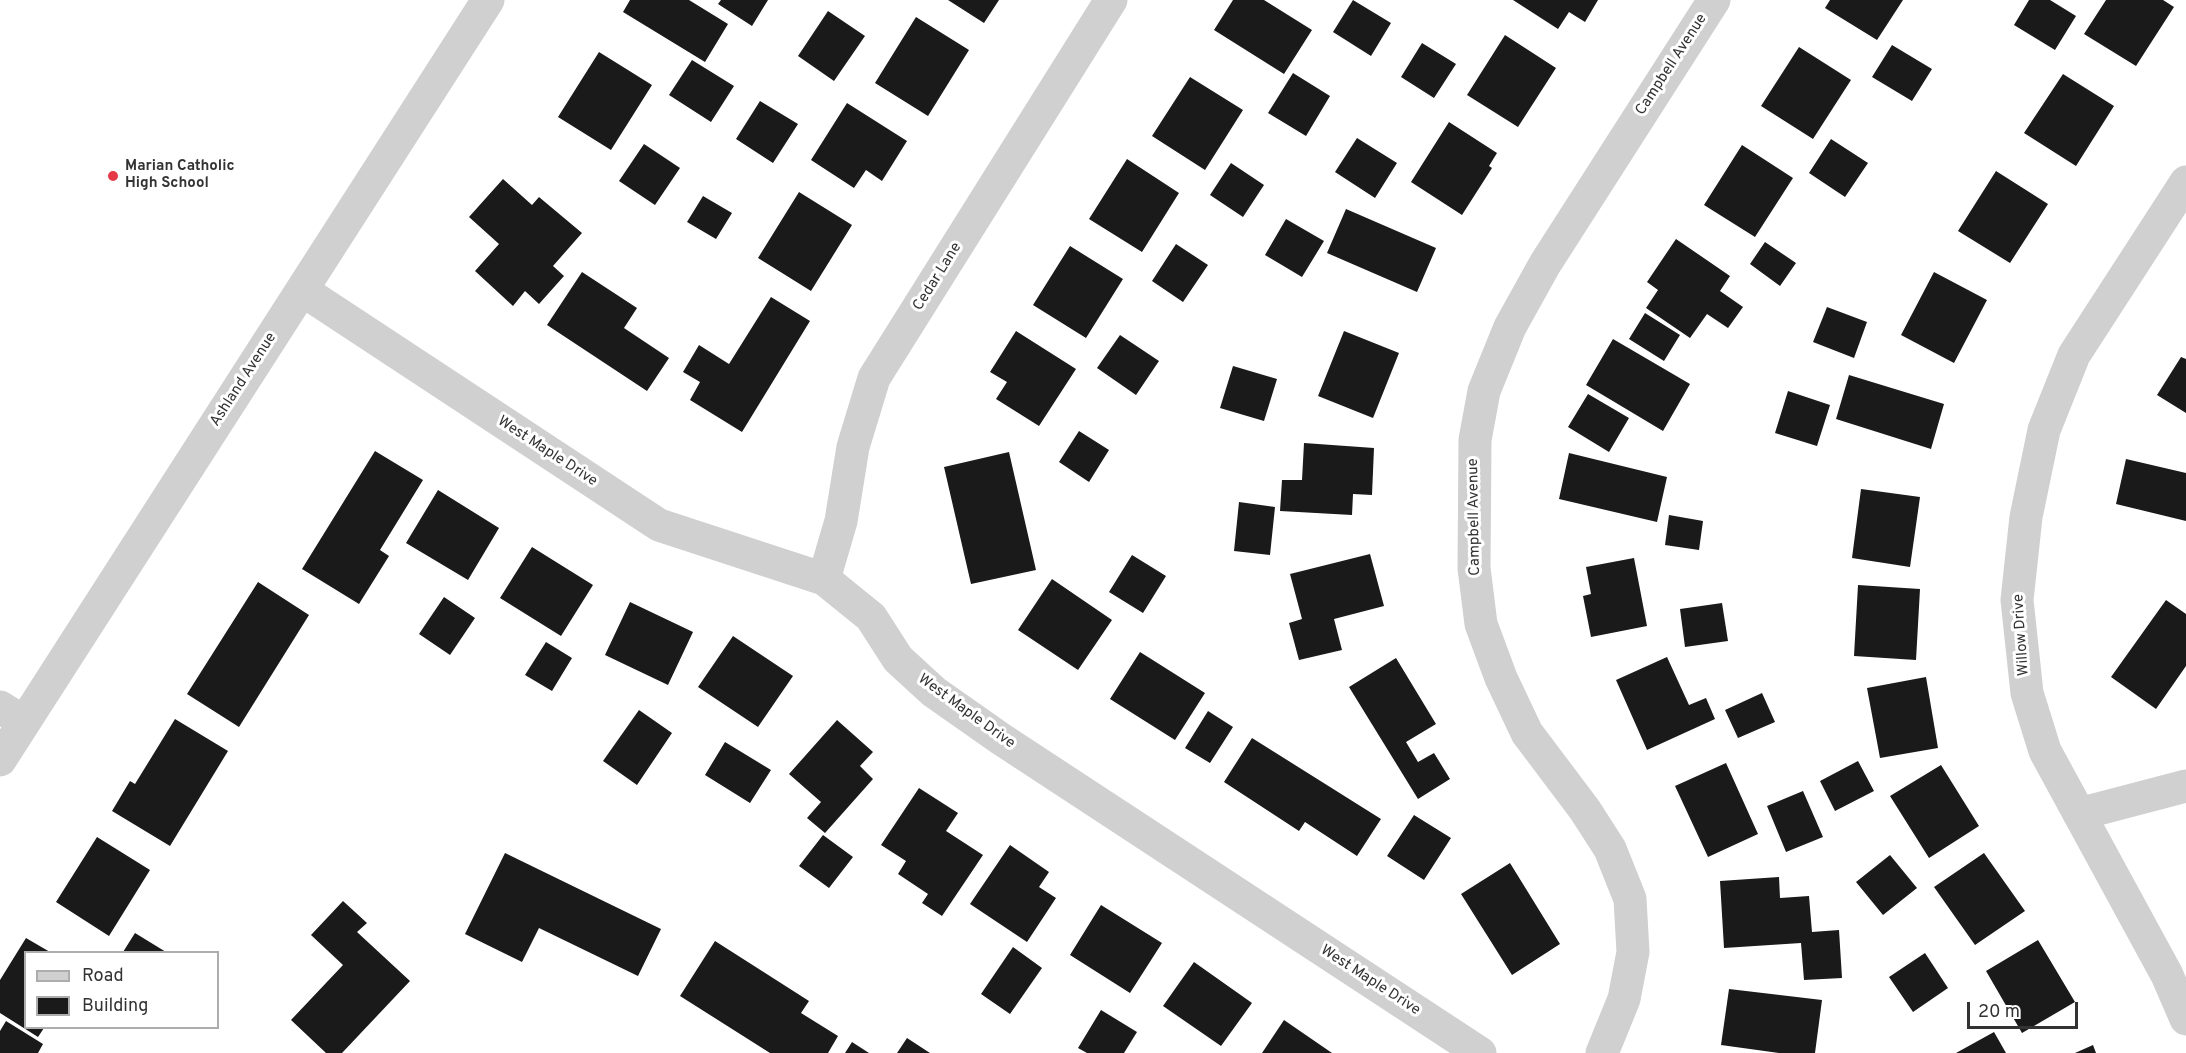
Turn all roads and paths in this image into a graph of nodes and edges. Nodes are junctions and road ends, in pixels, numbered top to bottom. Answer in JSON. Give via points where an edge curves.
{"nodes":[{"id":1,"x":488,"y":0,"type":"edge"},
{"id":2,"x":1112,"y":0,"type":"edge"},
{"id":3,"x":1714,"y":0,"type":"edge"},
{"id":4,"x":2186,"y":182,"type":"edge"},
{"id":5,"x":302,"y":290,"type":"junction"},
{"id":6,"x":824,"y":579,"type":"junction"},
{"id":7,"x":12,"y":714,"type":"edge"},
{"id":8,"x":0,"y":760,"type":"edge"},
{"id":9,"x":2186,"y":786,"type":"edge"},
{"id":10,"x":2079,"y":814,"type":"junction"},
{"id":11,"x":2186,"y":1019,"type":"edge"},
{"id":12,"x":1480,"y":1053,"type":"edge"},
{"id":13,"x":1602,"y":1053,"type":"edge"}],
"edges":[{"from":1,"to":5,"type":"street","name":"Ashland Avenue"},
{"from":2,"to":6,"type":"street","name":"Cedar Lane","via":[[874,378],[853,447],[841,521]]},
{"from":3,"to":13,"type":"street","name":"Campbell Avenue","via":[[1545,264],[1510,327],[1484,391],[1475,440],[1474,568],[1481,624],[1527,733],[1610,849],[1630,899],[1633,952],[1624,999]]},
{"from":4,"to":10,"type":"street","name":"Willow Drive","via":[[2074,355],[2044,430],[2026,517],[2017,600],[2027,693],[2045,751]]},
{"from":5,"to":6,"type":"street","name":"West Maple Drive","via":[[659,525]]},
{"from":5,"to":7,"type":"street","name":"Ashland Avenue"},
{"from":6,"to":12,"type":"street","name":"West Maple Drive","via":[[871,617],[898,659],[934,692]]},
{"from":7,"to":8,"type":"street","name":"Ashland Avenue"},
{"from":9,"to":10,"type":"street"},
{"from":10,"to":11,"type":"street","name":"Willow Drive","via":[[2167,975]]}]}
